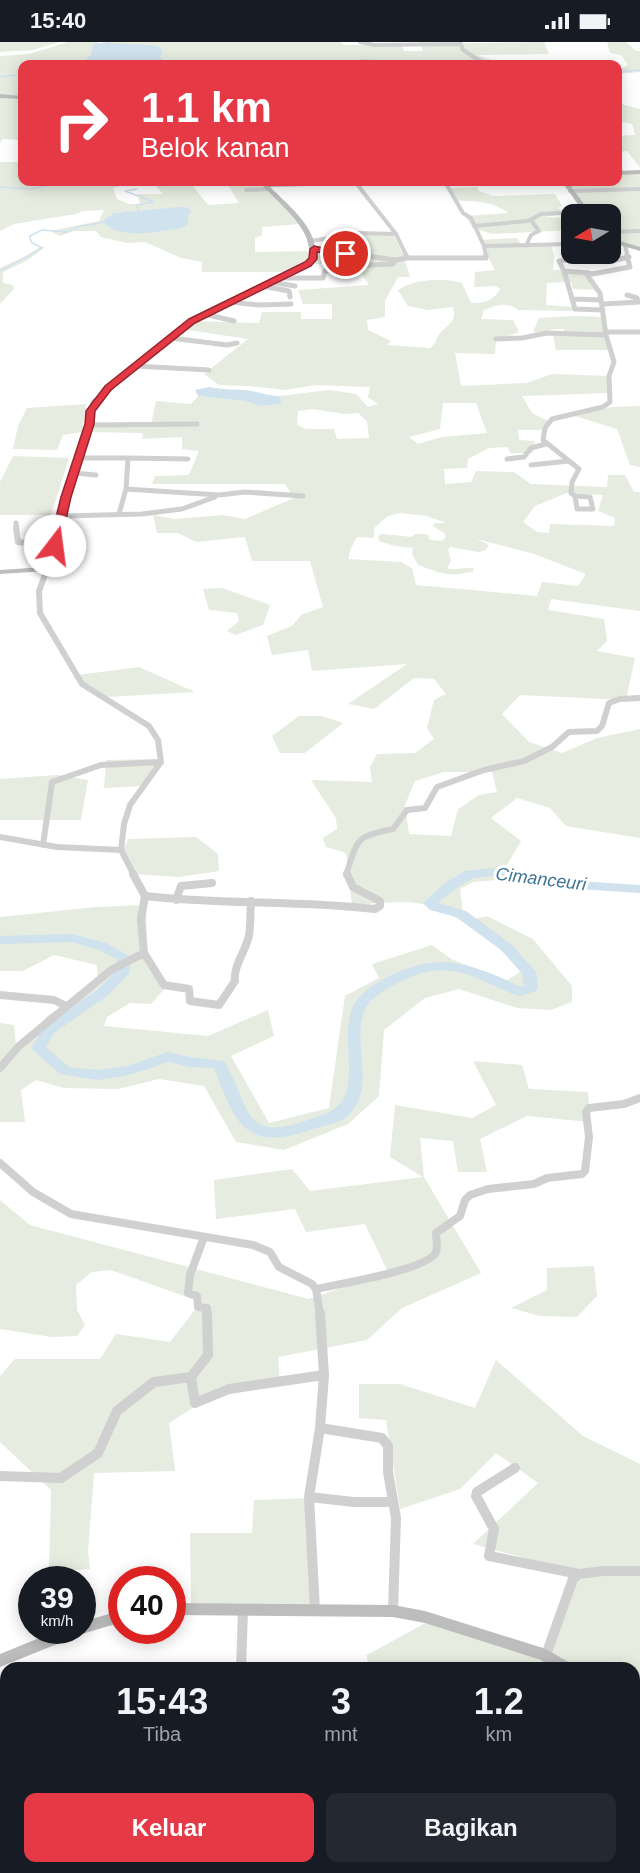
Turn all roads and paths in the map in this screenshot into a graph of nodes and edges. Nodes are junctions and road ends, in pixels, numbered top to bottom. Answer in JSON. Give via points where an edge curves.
{"nodes":[{"id":1,"x":360,"y":42,"type":"edge"},
{"id":2,"x":405,"y":43,"type":"edge"},
{"id":3,"x":460,"y":43,"type":"edge"},
{"id":4,"x":477,"y":60,"type":"edge"},
{"id":5,"x":0,"y":96,"type":"edge"},
{"id":6,"x":18,"y":98,"type":"edge"},
{"id":7,"x":640,"y":172,"type":"edge"},
{"id":8,"x":622,"y":173,"type":"edge"},
{"id":9,"x":261,"y":186,"type":"edge"},
{"id":10,"x":266,"y":186,"type":"edge"},
{"id":11,"x":357,"y":186,"type":"edge"},
{"id":12,"x":448,"y":186,"type":"edge"},
{"id":13,"x":568,"y":186,"type":"edge"},
{"id":14,"x":640,"y":189,"type":"edge"},
{"id":15,"x":246,"y":190,"type":"dead end"},
{"id":16,"x":570,"y":190,"type":"junction"},
{"id":17,"x":580,"y":204,"type":"edge"},
{"id":18,"x":561,"y":214,"type":"edge"},
{"id":19,"x":531,"y":220,"type":"junction"},
{"id":20,"x":474,"y":226,"type":"junction"},
{"id":21,"x":640,"y":231,"type":"edge"},
{"id":22,"x":621,"y":232,"type":"edge"},
{"id":23,"x":396,"y":234,"type":"junction"},
{"id":24,"x":561,"y":244,"type":"edge"},
{"id":25,"x":621,"y":244,"type":"edge"},
{"id":26,"x":312,"y":245,"type":"junction"},
{"id":27,"x":625,"y":245,"type":"junction"},
{"id":28,"x":484,"y":246,"type":"junction"},
{"id":29,"x":526,"y":246,"type":"junction"},
{"id":30,"x":640,"y":249,"type":"edge"},
{"id":31,"x":629,"y":257,"type":"junction"},
{"id":32,"x":407,"y":258,"type":"junction"},
{"id":33,"x":621,"y":259,"type":"edge"},
{"id":34,"x":396,"y":260,"type":"junction"},
{"id":35,"x":561,"y":261,"type":"edge"},
{"id":36,"x":613,"y":264,"type":"edge"},
{"id":37,"x":564,"y":271,"type":"junction"},
{"id":38,"x":619,"y":271,"type":"junction"},
{"id":39,"x":589,"y":273,"type":"junction"},
{"id":40,"x":280,"y":278,"type":"junction"},
{"id":41,"x":266,"y":284,"type":"junction"},
{"id":42,"x":295,"y":286,"type":"dead end"},
{"id":43,"x":627,"y":295,"type":"dead end"},
{"id":44,"x":573,"y":299,"type":"junction"},
{"id":45,"x":229,"y":302,"type":"junction"},
{"id":46,"x":640,"y":302,"type":"edge"},
{"id":47,"x":602,"y":304,"type":"junction"},
{"id":48,"x":204,"y":314,"type":"junction"},
{"id":49,"x":234,"y":321,"type":"dead end"},
{"id":50,"x":640,"y":332,"type":"edge"},
{"id":51,"x":606,"y":334,"type":"junction"},
{"id":52,"x":173,"y":336,"type":"junction"},
{"id":53,"x":207,"y":338,"type":"dead end"},
{"id":54,"x":496,"y":339,"type":"dead end"},
{"id":55,"x":237,"y":343,"type":"dead end"},
{"id":56,"x":135,"y":366,"type":"junction"},
{"id":57,"x":209,"y":370,"type":"dead end"},
{"id":58,"x":89,"y":424,"type":"junction"},
{"id":59,"x":197,"y":424,"type":"dead end"},
{"id":60,"x":546,"y":444,"type":"junction"},
{"id":61,"x":79,"y":458,"type":"junction"},
{"id":62,"x":128,"y":458,"type":"junction"},
{"id":63,"x":188,"y":459,"type":"dead end"},
{"id":64,"x":507,"y":459,"type":"dead end"},
{"id":65,"x":569,"y":461,"type":"junction"},
{"id":66,"x":531,"y":465,"type":"dead end"},
{"id":67,"x":74,"y":473,"type":"junction"},
{"id":68,"x":96,"y":475,"type":"dead end"},
{"id":69,"x":126,"y":489,"type":"junction"},
{"id":70,"x":219,"y":495,"type":"junction"},
{"id":71,"x":303,"y":496,"type":"dead end"},
{"id":72,"x":575,"y":496,"type":"dead end"},
{"id":73,"x":119,"y":514,"type":"junction"},
{"id":74,"x":63,"y":516,"type":"junction"},
{"id":75,"x":16,"y":523,"type":"dead end"},
{"id":76,"x":55,"y":546,"type":"junction"},
{"id":77,"x":47,"y":569,"type":"junction"},
{"id":78,"x":0,"y":572,"type":"edge"},
{"id":79,"x":640,"y":698,"type":"edge"},
{"id":80,"x":161,"y":762,"type":"junction"},
{"id":81,"x":0,"y":837,"type":"edge"},
{"id":82,"x":43,"y":845,"type":"junction"},
{"id":83,"x":121,"y":849,"type":"junction"},
{"id":84,"x":212,"y":883,"type":"dead end"},
{"id":85,"x":145,"y":896,"type":"junction"},
{"id":86,"x":176,"y":900,"type":"junction"},
{"id":87,"x":251,"y":901,"type":"junction"},
{"id":88,"x":144,"y":953,"type":"junction"},
{"id":89,"x":0,"y":994,"type":"edge"},
{"id":90,"x":66,"y":1006,"type":"junction"},
{"id":91,"x":0,"y":1068,"type":"edge"},
{"id":92,"x":640,"y":1098,"type":"edge"},
{"id":93,"x":0,"y":1163,"type":"edge"},
{"id":94,"x":204,"y":1237,"type":"junction"},
{"id":95,"x":316,"y":1289,"type":"junction"},
{"id":96,"x":324,"y":1375,"type":"junction"},
{"id":97,"x":191,"y":1377,"type":"junction"},
{"id":98,"x":320,"y":1428,"type":"junction"},
{"id":99,"x":515,"y":1468,"type":"dead end"},
{"id":100,"x":0,"y":1476,"type":"edge"},
{"id":101,"x":309,"y":1497,"type":"junction"},
{"id":102,"x":393,"y":1502,"type":"junction"},
{"id":103,"x":640,"y":1571,"type":"edge"},
{"id":104,"x":579,"y":1575,"type":"junction"},
{"id":105,"x":186,"y":1609,"type":"edge"},
{"id":106,"x":243,"y":1610,"type":"junction"},
{"id":107,"x":315,"y":1610,"type":"junction"},
{"id":108,"x":393,"y":1611,"type":"junction"},
{"id":109,"x":42,"y":1644,"type":"edge"},
{"id":110,"x":546,"y":1655,"type":"junction"},
{"id":111,"x":0,"y":1661,"type":"edge"},
{"id":112,"x":241,"y":1662,"type":"edge"},
{"id":113,"x":557,"y":1662,"type":"edge"}],
"edges":[{"from":1,"to":2,"type":"street"},
{"from":2,"to":3,"type":"street"},
{"from":3,"to":4,"type":"street"},
{"from":5,"to":6,"type":"street"},
{"from":7,"to":8,"type":"street"},
{"from":9,"to":15,"type":"street"},
{"from":10,"to":26,"type":"street","via":[[301,223]]},
{"from":11,"to":23,"type":"street"},
{"from":12,"to":20,"type":"street"},
{"from":13,"to":16,"type":"street"},
{"from":14,"to":16,"type":"street"},
{"from":16,"to":17,"type":"street"},
{"from":18,"to":19,"type":"street","via":[[541,214]]},
{"from":19,"to":20,"type":"street"},
{"from":19,"to":29,"type":"street","via":[[539,231],[531,235]]},
{"from":20,"to":28,"type":"street"},
{"from":21,"to":22,"type":"street"},
{"from":23,"to":26,"type":"street","via":[[359,233]]},
{"from":23,"to":32,"type":"street"},
{"from":24,"to":29,"type":"street"},
{"from":25,"to":27,"type":"street"},
{"from":26,"to":34,"type":"street"},
{"from":26,"to":40,"type":"street","via":[[312,261]]},
{"from":27,"to":30,"type":"street"},
{"from":27,"to":31,"type":"street"},
{"from":28,"to":29,"type":"street"},
{"from":28,"to":32,"type":"street","via":[[486,258]]},
{"from":31,"to":33,"type":"street"},
{"from":31,"to":38,"type":"street","via":[[630,267]]},
{"from":32,"to":34,"type":"street"},
{"from":34,"to":40,"type":"street","via":[[393,264],[325,271],[323,278]]},
{"from":35,"to":37,"type":"street"},
{"from":36,"to":38,"type":"street"},
{"from":37,"to":39,"type":"street"},
{"from":37,"to":44,"type":"street"},
{"from":38,"to":39,"type":"street"},
{"from":39,"to":47,"type":"street"},
{"from":40,"to":41,"type":"street"},
{"from":41,"to":42,"type":"street"},
{"from":41,"to":45,"type":"street"},
{"from":41,"to":45,"type":"street","via":[[289,291],[291,301],[259,305]]},
{"from":43,"to":46,"type":"street"},
{"from":44,"to":47,"type":"street"},
{"from":44,"to":47,"type":"street","via":[[575,309]]},
{"from":45,"to":48,"type":"street"},
{"from":46,"to":47,"type":"street"},
{"from":47,"to":51,"type":"street"},
{"from":48,"to":49,"type":"street"},
{"from":48,"to":52,"type":"street"},
{"from":50,"to":51,"type":"street"},
{"from":51,"to":54,"type":"street","via":[[547,333]]},
{"from":51,"to":60,"type":"street","via":[[614,362],[609,376],[610,402],[552,419],[545,428]]},
{"from":52,"to":53,"type":"street"},
{"from":52,"to":55,"type":"street"},
{"from":52,"to":56,"type":"street"},
{"from":56,"to":57,"type":"street"},
{"from":56,"to":58,"type":"street","via":[[94,403]]},
{"from":58,"to":59,"type":"street"},
{"from":58,"to":61,"type":"street"},
{"from":60,"to":64,"type":"street","via":[[531,448],[524,457]]},
{"from":60,"to":65,"type":"street"},
{"from":61,"to":62,"type":"street"},
{"from":61,"to":67,"type":"street"},
{"from":62,"to":63,"type":"street"},
{"from":62,"to":69,"type":"street"},
{"from":65,"to":66,"type":"street"},
{"from":65,"to":72,"type":"street","via":[[579,469],[571,493]]},
{"from":67,"to":68,"type":"street"},
{"from":67,"to":74,"type":"street"},
{"from":69,"to":70,"type":"street"},
{"from":69,"to":73,"type":"street"},
{"from":70,"to":71,"type":"street","via":[[245,492]]},
{"from":70,"to":73,"type":"street","via":[[182,509]]},
{"from":73,"to":74,"type":"street"},
{"from":74,"to":76,"type":"street"},
{"from":75,"to":76,"type":"street","via":[[18,542]]},
{"from":76,"to":77,"type":"street"},
{"from":77,"to":78,"type":"street"},
{"from":77,"to":80,"type":"street","via":[[36,600],[51,634],[87,689],[149,726],[158,740]]},
{"from":79,"to":87,"type":"street","via":[[609,703],[597,730],[569,732],[552,747],[524,761],[437,787],[425,808],[407,810],[393,829],[367,834],[358,841],[346,876],[357,891],[375,895],[380,906],[375,909]]},
{"from":80,"to":82,"type":"street","via":[[101,765],[52,782]]},
{"from":80,"to":83,"type":"street","via":[[130,805]]},
{"from":81,"to":82,"type":"street"},
{"from":82,"to":83,"type":"street"},
{"from":83,"to":85,"type":"street"},
{"from":84,"to":86,"type":"street","via":[[181,886]]},
{"from":85,"to":86,"type":"street"},
{"from":85,"to":88,"type":"street","via":[[141,919]]},
{"from":86,"to":87,"type":"street"},
{"from":87,"to":88,"type":"street","via":[[244,954],[234,973],[235,981],[219,1005],[190,1001],[189,989],[164,985]]},
{"from":88,"to":90,"type":"street","via":[[111,970]]},
{"from":89,"to":90,"type":"street","via":[[54,1000]]},
{"from":90,"to":91,"type":"street","via":[[19,1046]]},
{"from":92,"to":95,"type":"street","via":[[589,1108],[589,1137],[582,1174],[488,1189],[470,1196],[460,1216],[436,1233],[437,1250],[423,1263]]},
{"from":93,"to":94,"type":"street","via":[[46,1201],[71,1214]]},
{"from":94,"to":95,"type":"street","via":[[264,1248],[279,1267],[304,1278]]},
{"from":94,"to":97,"type":"street","via":[[190,1275],[188,1293],[197,1296],[198,1306],[207,1308],[208,1355]]},
{"from":95,"to":96,"type":"street","via":[[324,1339]]},
{"from":96,"to":97,"type":"street","via":[[228,1389],[195,1403]]},
{"from":96,"to":98,"type":"street"},
{"from":97,"to":100,"type":"street","via":[[154,1382],[135,1396],[117,1411],[98,1453],[61,1478]]},
{"from":98,"to":101,"type":"street"},
{"from":98,"to":102,"type":"street","via":[[385,1440]]},
{"from":99,"to":104,"type":"street","via":[[477,1492],[494,1529],[489,1556]]},
{"from":101,"to":102,"type":"street"},
{"from":101,"to":107,"type":"street"},
{"from":102,"to":108,"type":"street"},
{"from":103,"to":104,"type":"street"},
{"from":104,"to":110,"type":"street","via":[[573,1579]]},
{"from":105,"to":106,"type":"street"},
{"from":106,"to":107,"type":"street"},
{"from":106,"to":112,"type":"street"},
{"from":107,"to":108,"type":"street"},
{"from":108,"to":110,"type":"street","via":[[425,1617]]},
{"from":109,"to":111,"type":"street"},
{"from":110,"to":113,"type":"street"}]}
